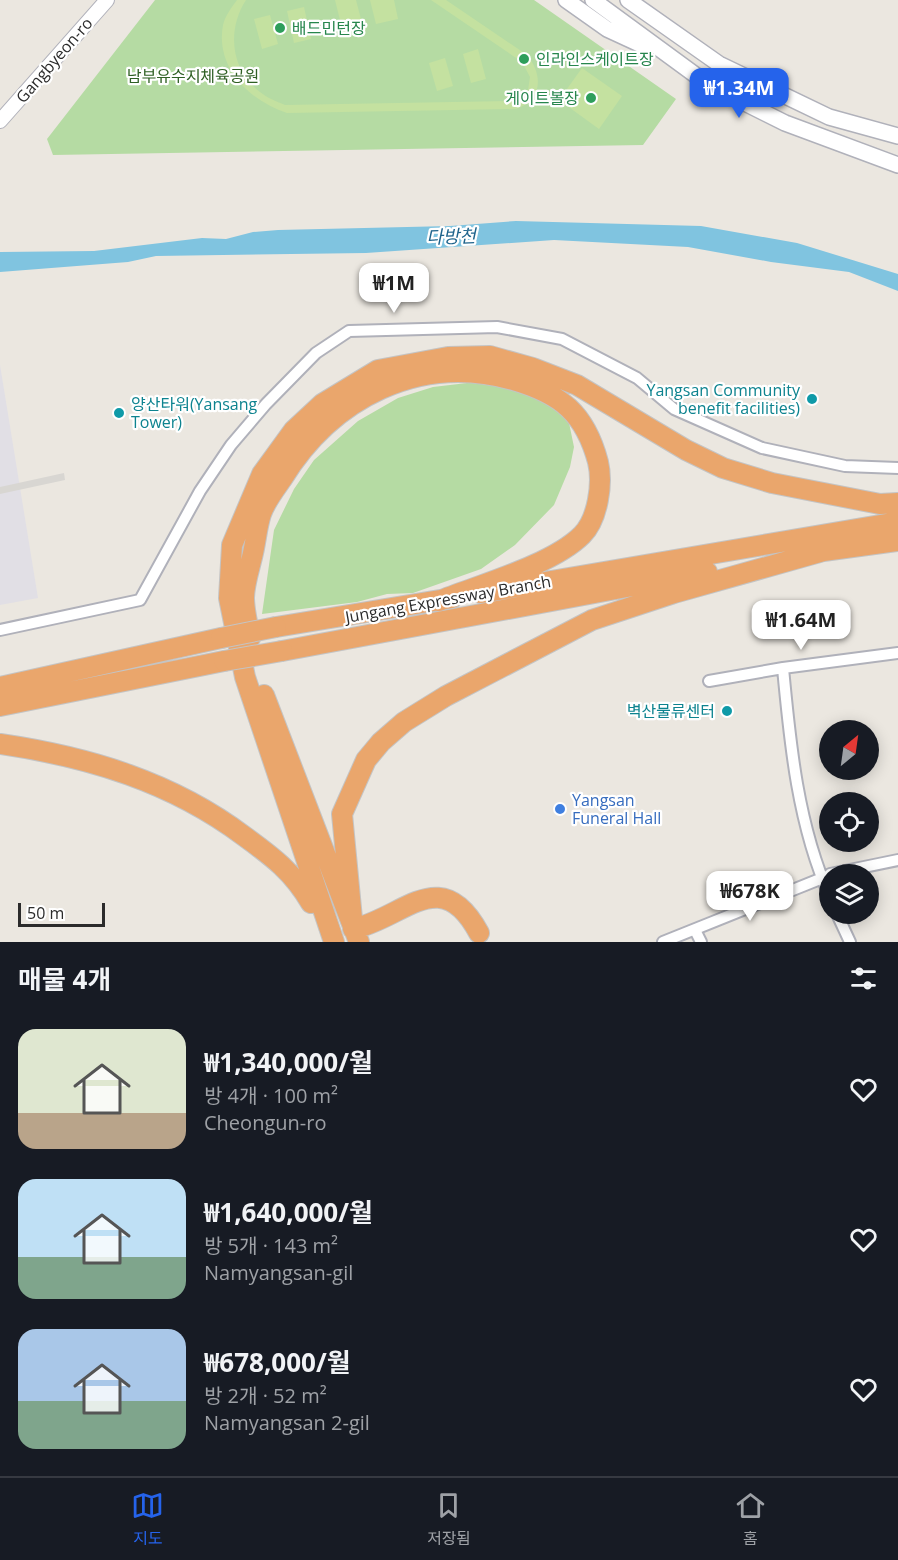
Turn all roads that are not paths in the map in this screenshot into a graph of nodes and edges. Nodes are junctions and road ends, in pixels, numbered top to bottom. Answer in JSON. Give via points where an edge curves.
{"nodes":[{"id":1,"x":107,"y":0,"type":"edge"},
{"id":2,"x":566,"y":0,"type":"edge"},
{"id":3,"x":593,"y":0,"type":"edge"},
{"id":4,"x":628,"y":0,"type":"edge"},
{"id":5,"x":644,"y":0,"type":"edge"},
{"id":6,"x":678,"y":35,"type":"junction"},
{"id":7,"x":673,"y":59,"type":"junction"},
{"id":8,"x":1,"y":121,"type":"edge"},
{"id":9,"x":898,"y":136,"type":"edge"},
{"id":10,"x":898,"y":165,"type":"edge"},
{"id":11,"x":898,"y":468,"type":"edge"},
{"id":12,"x":898,"y":503,"type":"edge"},
{"id":13,"x":898,"y":522,"type":"edge"},
{"id":14,"x":898,"y":541,"type":"edge"},
{"id":15,"x":827,"y":550,"type":"junction"},
{"id":16,"x":439,"y":601,"type":"junction"},
{"id":17,"x":0,"y":630,"type":"edge"},
{"id":18,"x":898,"y":653,"type":"edge"},
{"id":19,"x":783,"y":668,"type":"junction"},
{"id":20,"x":709,"y":681,"type":"dead end"},
{"id":21,"x":0,"y":687,"type":"edge"},
{"id":22,"x":0,"y":706,"type":"edge"},
{"id":23,"x":0,"y":744,"type":"edge"},
{"id":24,"x":898,"y":860,"type":"edge"},
{"id":25,"x":824,"y":864,"type":"edge"},
{"id":26,"x":879,"y":864,"type":"edge"},
{"id":27,"x":819,"y":878,"type":"edge"},
{"id":28,"x":842,"y":924,"type":"edge"},
{"id":29,"x":695,"y":930,"type":"junction"},
{"id":30,"x":356,"y":935,"type":"edge"},
{"id":31,"x":482,"y":937,"type":"edge"},
{"id":32,"x":333,"y":940,"type":"edge"},
{"id":33,"x":663,"y":942,"type":"edge"},
{"id":34,"x":700,"y":942,"type":"edge"},
{"id":35,"x":850,"y":942,"type":"edge"}],
"edges":[{"from":1,"to":8,"type":"street","name":"Gangbyeon-ro"},
{"from":2,"to":7,"type":"main road","via":[[607,29]]},
{"from":3,"to":7,"type":"main road"},
{"from":4,"to":6,"type":"main road"},
{"from":5,"to":6,"type":"main road"},
{"from":6,"to":9,"type":"main road","via":[[719,64],[829,117]]},
{"from":7,"to":10,"type":"main road","via":[[709,86],[785,123]]},
{"from":11,"to":17,"type":"street","via":[[845,466],[762,448],[674,409],[637,378],[562,339],[497,327],[349,331],[316,353],[231,445],[200,491],[140,600]]},
{"from":12,"to":32,"type":"highway","via":[[880,504],[772,483],[723,468],[577,385],[490,356],[448,357],[378,370],[322,404],[294,430],[262,474],[232,545],[229,597],[245,676]]},
{"from":13,"to":16,"type":"highway","name":"Jungang Expressway Branch"},
{"from":14,"to":15,"type":"highway","name":"Jungang Expressway Branch"},
{"from":15,"to":22,"type":"highway","name":"Jungang Expressway Branch","bridge":true},
{"from":15,"to":30,"type":"highway","via":[[592,620],[404,722],[366,760],[342,814]]},
{"from":16,"to":21,"type":"highway","name":"Jungang Expressway Branch","bridge":true,"via":[[276,627]]},
{"from":16,"to":30,"type":"highway","via":[[544,560],[582,535],[590,525],[599,496],[600,470],[591,437],[580,418],[549,392],[504,377],[451,371],[386,385],[355,401],[326,423],[292,462],[262,512],[243,597],[257,676]]},
{"from":18,"to":19,"type":"street"},
{"from":19,"to":20,"type":"street"},
{"from":19,"to":25,"type":"street","via":[[791,753]]},
{"from":23,"to":32,"type":"highway","via":[[56,752],[135,775],[219,817],[296,877]]},
{"from":24,"to":26,"type":"street"},
{"from":27,"to":29,"type":"street"},
{"from":28,"to":35,"type":"street"},
{"from":29,"to":33,"type":"street"},
{"from":29,"to":34,"type":"street"},
{"from":30,"to":31,"type":"highway","via":[[406,904],[436,897],[462,907]]}]}
